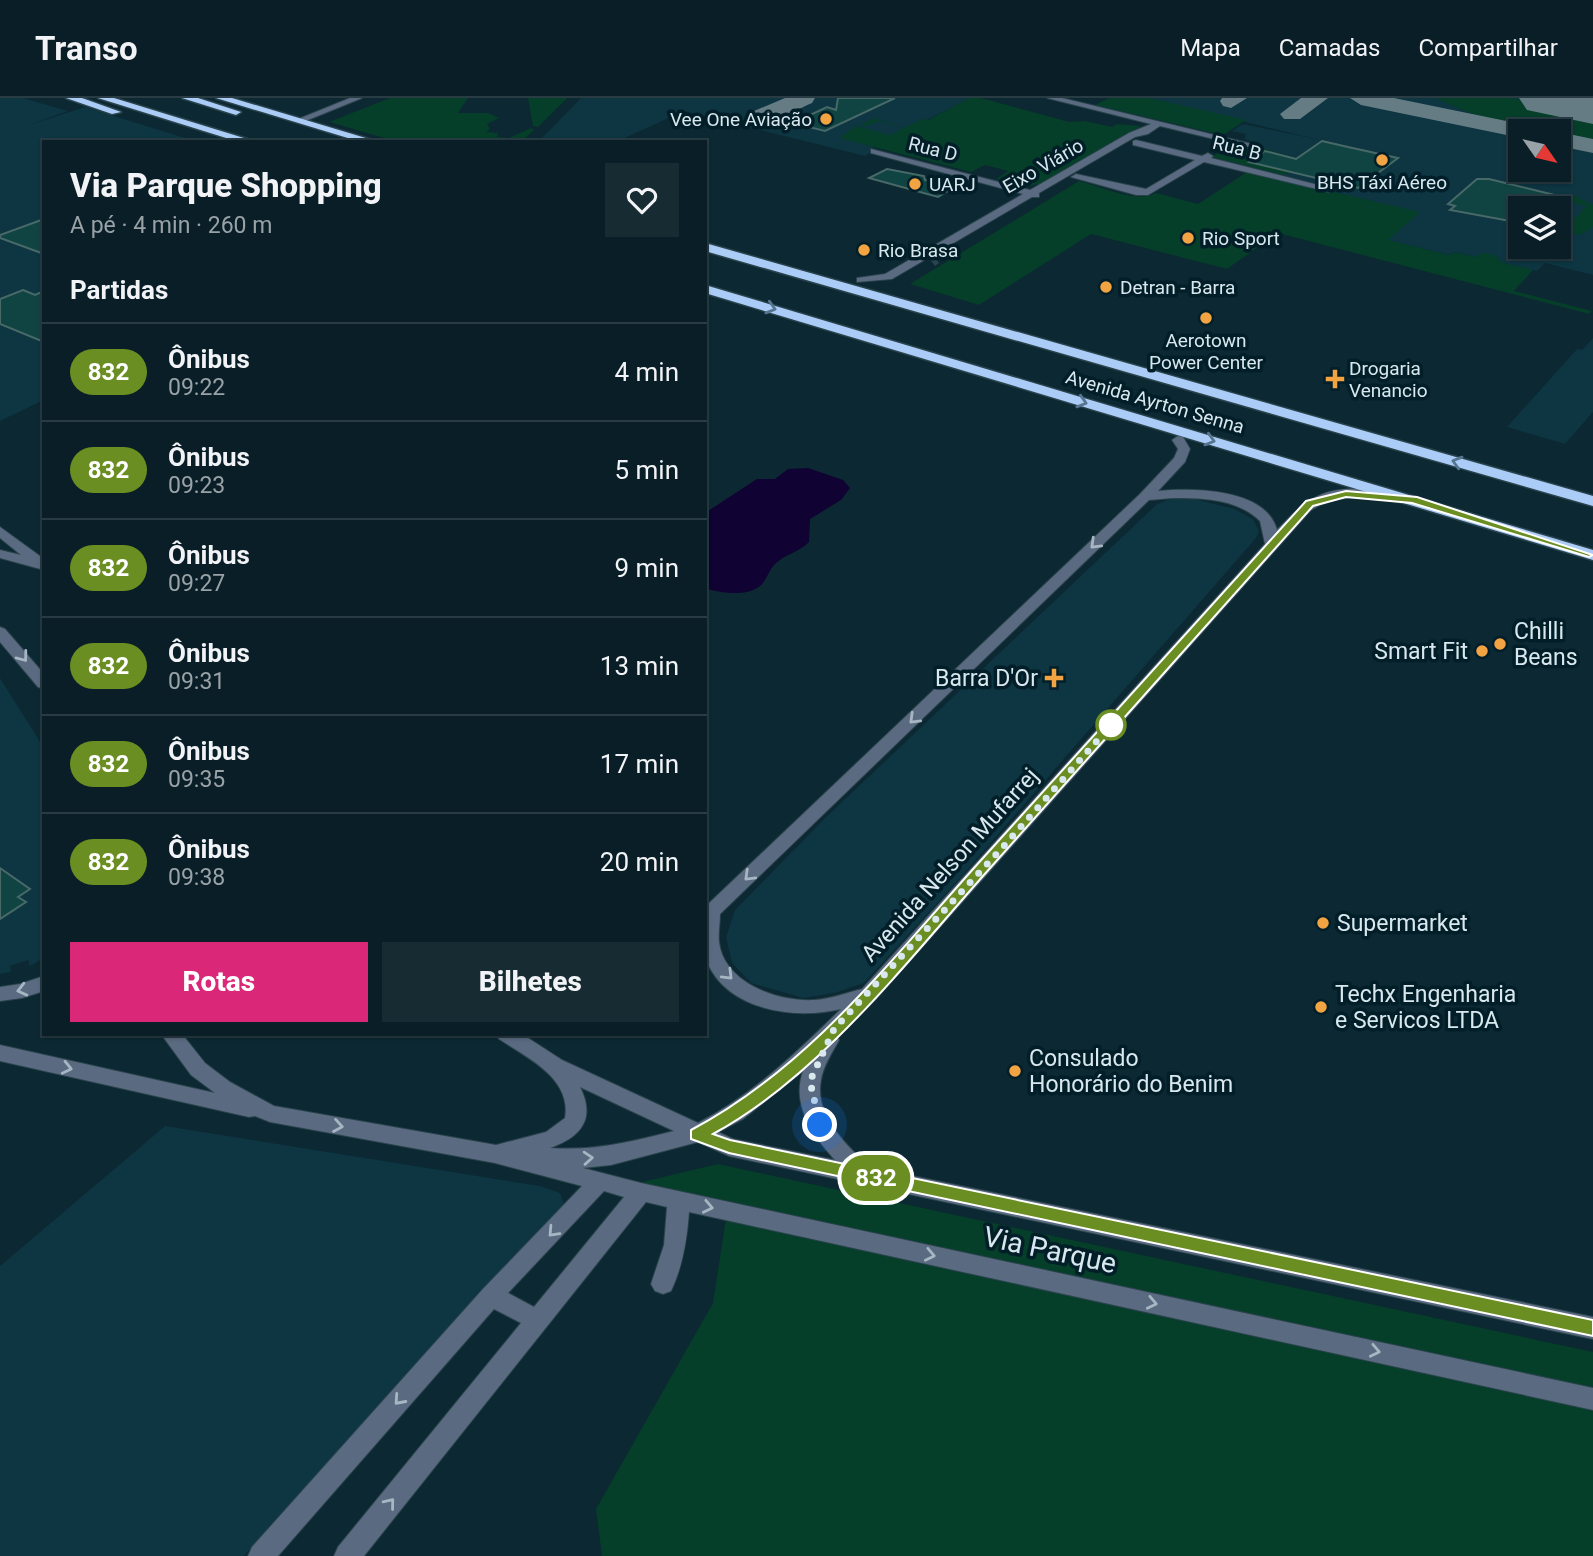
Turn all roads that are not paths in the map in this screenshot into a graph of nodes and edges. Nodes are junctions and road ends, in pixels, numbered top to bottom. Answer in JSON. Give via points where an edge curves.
{"nodes":[{"id":1,"x":71,"y":98,"type":"edge"},
{"id":2,"x":103,"y":98,"type":"edge"},
{"id":3,"x":187,"y":98,"type":"edge"},
{"id":4,"x":220,"y":98,"type":"edge"},
{"id":5,"x":358,"y":98,"type":"edge"},
{"id":6,"x":1051,"y":98,"type":"edge"},
{"id":7,"x":334,"y":102,"type":"edge"},
{"id":8,"x":305,"y":118,"type":"junction"},
{"id":9,"x":1159,"y":123,"type":"junction"},
{"id":10,"x":282,"y":126,"type":"junction"},
{"id":11,"x":1145,"y":132,"type":"junction"},
{"id":12,"x":204,"y":137,"type":"junction"},
{"id":13,"x":213,"y":140,"type":"edge"},
{"id":14,"x":220,"y":140,"type":"edge"},
{"id":15,"x":245,"y":140,"type":"edge"},
{"id":16,"x":332,"y":140,"type":"edge"},
{"id":17,"x":368,"y":140,"type":"edge"},
{"id":18,"x":1232,"y":140,"type":"junction"},
{"id":19,"x":1136,"y":143,"type":"junction"},
{"id":20,"x":1247,"y":144,"type":"dead end"},
{"id":21,"x":871,"y":153,"type":"dead end"},
{"id":22,"x":1204,"y":158,"type":"junction"},
{"id":23,"x":1076,"y":177,"type":"junction"},
{"id":24,"x":1329,"y":189,"type":"dead end"},
{"id":25,"x":1041,"y":192,"type":"junction"},
{"id":26,"x":1029,"y":193,"type":"junction"},
{"id":27,"x":707,"y":235,"type":"edge"},
{"id":28,"x":708,"y":247,"type":"edge"},
{"id":29,"x":928,"y":259,"type":"junction"},
{"id":30,"x":707,"y":277,"type":"edge"},
{"id":31,"x":861,"y":280,"type":"junction"},
{"id":32,"x":707,"y":290,"type":"edge"},
{"id":33,"x":925,"y":310,"type":"junction"},
{"id":34,"x":908,"y":337,"type":"junction"},
{"id":35,"x":1073,"y":340,"type":"junction"},
{"id":36,"x":1042,"y":391,"type":"junction"},
{"id":37,"x":1121,"y":414,"type":"junction"},
{"id":38,"x":1178,"y":440,"type":"joint"},
{"id":39,"x":1593,"y":489,"type":"edge"},
{"id":40,"x":1144,"y":497,"type":"junction"},
{"id":41,"x":1413,"y":500,"type":"junction"},
{"id":42,"x":1593,"y":501,"type":"edge"},
{"id":43,"x":0,"y":531,"type":"edge"},
{"id":44,"x":1593,"y":540,"type":"edge"},
{"id":45,"x":1272,"y":545,"type":"junction"},
{"id":46,"x":0,"y":554,"type":"edge"},
{"id":47,"x":1593,"y":555,"type":"edge"},
{"id":48,"x":42,"y":564,"type":"edge"},
{"id":49,"x":42,"y":565,"type":"edge"},
{"id":50,"x":0,"y":632,"type":"edge"},
{"id":51,"x":42,"y":682,"type":"edge"},
{"id":52,"x":708,"y":916,"type":"edge"},
{"id":53,"x":42,"y":984,"type":"edge"},
{"id":54,"x":0,"y":993,"type":"edge"},
{"id":55,"x":868,"y":995,"type":"junction"},
{"id":56,"x":834,"y":1029,"type":"junction"},
{"id":57,"x":173,"y":1036,"type":"edge"},
{"id":58,"x":509,"y":1036,"type":"edge"},
{"id":59,"x":0,"y":1053,"type":"edge"},
{"id":60,"x":555,"y":1066,"type":"junction"},
{"id":61,"x":270,"y":1114,"type":"junction"},
{"id":62,"x":696,"y":1135,"type":"junction"},
{"id":63,"x":495,"y":1154,"type":"junction"},
{"id":64,"x":863,"y":1175,"type":"junction"},
{"id":65,"x":599,"y":1182,"type":"junction"},
{"id":66,"x":641,"y":1192,"type":"junction"},
{"id":67,"x":679,"y":1200,"type":"junction"},
{"id":68,"x":663,"y":1284,"type":"dead end"},
{"id":69,"x":491,"y":1296,"type":"junction"},
{"id":70,"x":539,"y":1321,"type":"junction"},
{"id":71,"x":1593,"y":1328,"type":"edge"},
{"id":72,"x":1593,"y":1399,"type":"edge"},
{"id":73,"x":261,"y":1556,"type":"edge"},
{"id":74,"x":347,"y":1556,"type":"edge"}],
"edges":[{"from":1,"to":12,"type":"highway"},
{"from":2,"to":15,"type":"highway"},
{"from":3,"to":10,"type":"highway"},
{"from":4,"to":8,"type":"highway"},
{"from":4,"to":10,"type":"highway"},
{"from":5,"to":7,"type":"street"},
{"from":6,"to":9,"type":"street"},
{"from":7,"to":8,"type":"street"},
{"from":8,"to":17,"type":"highway"},
{"from":9,"to":11,"type":"street","name":"Eixo Viário"},
{"from":9,"to":18,"type":"street"},
{"from":10,"to":16,"type":"highway"},
{"from":11,"to":19,"type":"street","name":"Eixo Viário"},
{"from":11,"to":25,"type":"street","name":"Eixo Viário","via":[[1132,135]]},
{"from":12,"to":13,"type":"highway"},
{"from":12,"to":14,"type":"highway"},
{"from":18,"to":20,"type":"street"},
{"from":18,"to":22,"type":"street"},
{"from":19,"to":22,"type":"street","name":"Rua B"},
{"from":19,"to":23,"type":"street","name":"Eixo Viário"},
{"from":21,"to":26,"type":"street","name":"Rua D"},
{"from":22,"to":23,"type":"street","via":[[1144,193]]},
{"from":22,"to":24,"type":"street","name":"Rua B"},
{"from":23,"to":25,"type":"street","name":"Eixo Viário","via":[[1054,191]]},
{"from":25,"to":26,"type":"street","name":"Eixo Viário"},
{"from":25,"to":29,"type":"street","name":"Eixo Viário"},
{"from":26,"to":29,"type":"street","name":"Eixo Viário"},
{"from":27,"to":31,"type":"highway","name":"Avenida Ayrton Senna"},
{"from":28,"to":33,"type":"highway","name":"Avenida Ayrton Senna"},
{"from":29,"to":31,"type":"street","name":"Eixo Viário","via":[[899,278]]},
{"from":30,"to":34,"type":"highway","name":"Avenida Ayrton Senna"},
{"from":31,"to":35,"type":"highway","name":"Avenida Ayrton Senna"},
{"from":32,"to":36,"type":"highway","name":"Avenida Ayrton Senna","one_way":true},
{"from":33,"to":35,"type":"highway"},
{"from":42,"to":33,"type":"highway","name":"Avenida Ayrton Senna","one_way":true},
{"from":34,"to":36,"type":"highway"},
{"from":34,"to":44,"type":"highway","name":"Avenida Ayrton Senna"},
{"from":35,"to":39,"type":"highway","name":"Avenida Ayrton Senna"},
{"from":36,"to":37,"type":"highway","name":"Avenida Ayrton Senna","one_way":true},
{"from":37,"to":38,"type":"highway"},
{"from":37,"to":41,"type":"highway","name":"Avenida Ayrton Senna","one_way":true},
{"from":38,"to":40,"type":"street","via":[[1184,449],[1180,459]]},
{"from":40,"to":45,"type":"street","via":[[1186,493],[1251,507],[1268,522]]},
{"from":40,"to":52,"type":"street","one_way":true},
{"from":41,"to":45,"type":"street","name":"Avenida Nelson Mufarrej","via":[[1346,494],[1317,500]]},
{"from":41,"to":47,"type":"highway","name":"Avenida Ayrton Senna"},
{"from":43,"to":48,"type":"street"},
{"from":45,"to":55,"type":"street","name":"Avenida Nelson Mufarrej"},
{"from":46,"to":49,"type":"street"},
{"from":50,"to":51,"type":"street","one_way":true},
{"from":52,"to":55,"type":"street","one_way":true,"via":[[709,944],[716,960],[727,977],[753,995],[785,1006],[814,1007]]},
{"from":53,"to":54,"type":"street","one_way":true},
{"from":55,"to":56,"type":"street","name":"Avenida Nelson Mufarrej"},
{"from":56,"to":62,"type":"street","name":"Avenida Nelson Mufarrej","via":[[736,1113]]},
{"from":56,"to":64,"type":"street","via":[[810,1081],[811,1096],[827,1136]]},
{"from":57,"to":61,"type":"street","via":[[198,1069]]},
{"from":58,"to":60,"type":"street"},
{"from":59,"to":61,"type":"street","one_way":true},
{"from":60,"to":62,"type":"street","name":"Via Parque"},
{"from":60,"to":63,"type":"street","via":[[574,1090],[575,1122],[556,1140]]},
{"from":61,"to":63,"type":"street","one_way":true},
{"from":63,"to":62,"type":"street","name":"Avenida Nelson Mufarrej","one_way":true,"via":[[584,1159]]},
{"from":62,"to":64,"type":"street","name":"Via Parque","via":[[729,1147]]},
{"from":63,"to":65,"type":"street","name":"Via Parque"},
{"from":64,"to":71,"type":"street","name":"Via Parque"},
{"from":65,"to":66,"type":"street","name":"Via Parque"},
{"from":65,"to":69,"type":"street","one_way":true},
{"from":66,"to":67,"type":"street","name":"Via Parque"},
{"from":66,"to":70,"type":"street"},
{"from":67,"to":68,"type":"street","via":[[674,1245]]},
{"from":67,"to":72,"type":"street","name":"Via Parque","one_way":true},
{"from":69,"to":70,"type":"street"},
{"from":69,"to":73,"type":"street","one_way":true},
{"from":74,"to":70,"type":"street","one_way":true}]}
